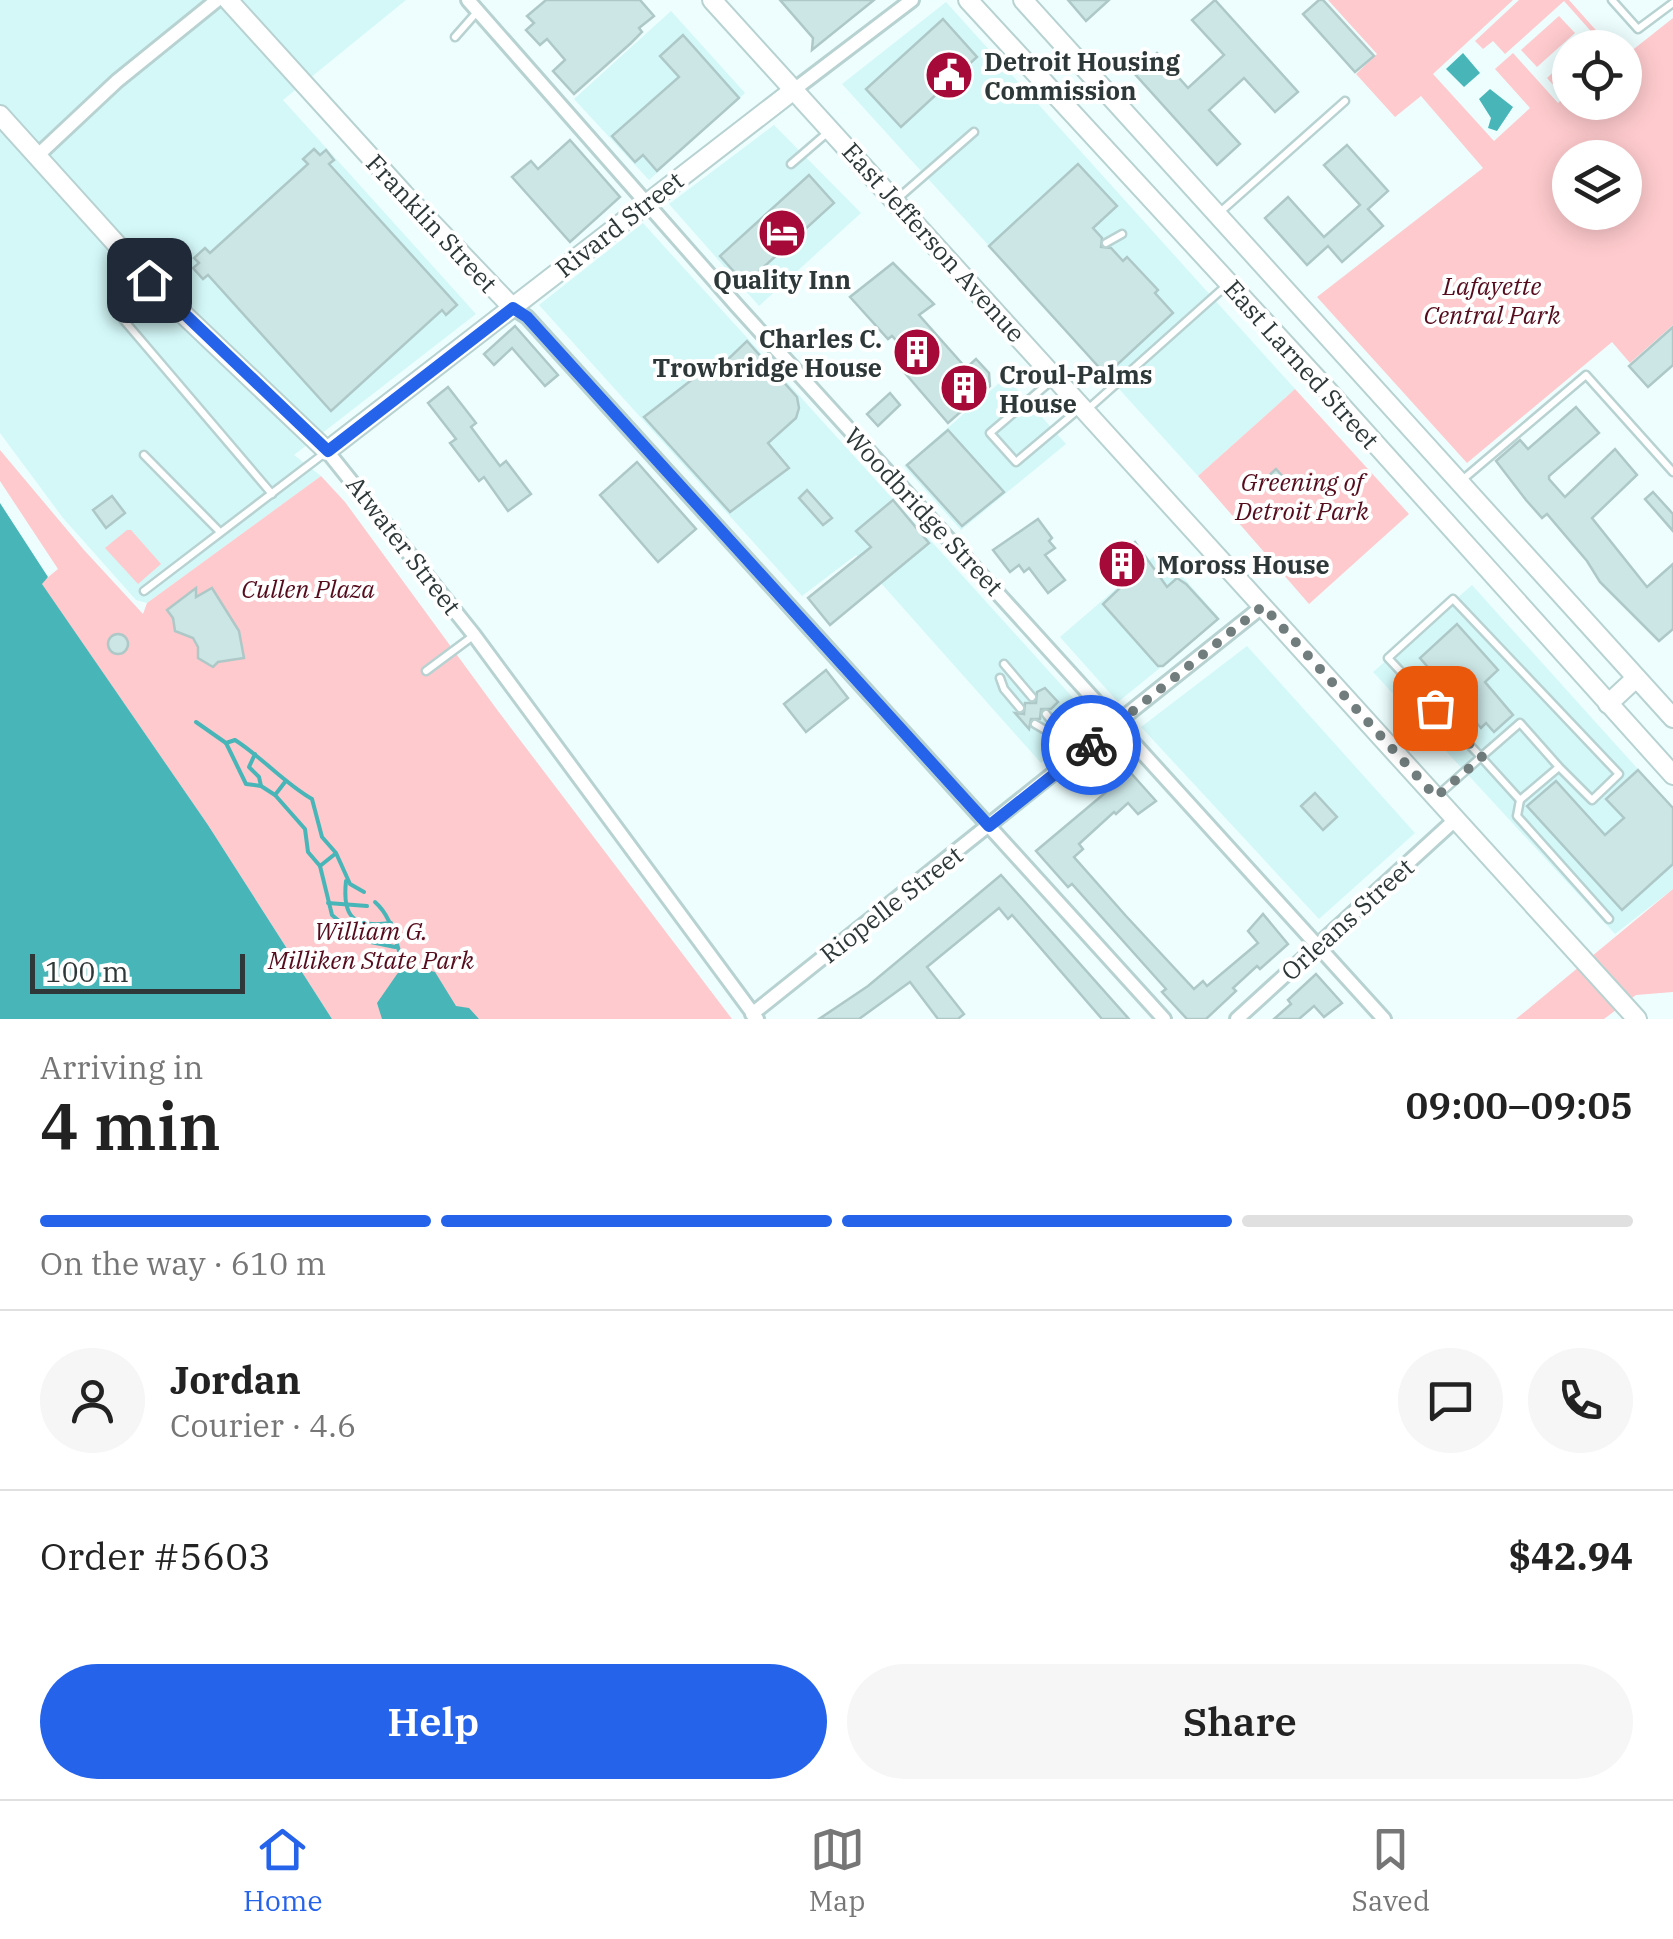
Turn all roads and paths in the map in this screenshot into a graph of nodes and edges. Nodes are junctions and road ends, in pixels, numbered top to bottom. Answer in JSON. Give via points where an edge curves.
{"nodes":[{"id":1,"x":217,"y":0,"type":"edge"},
{"id":2,"x":228,"y":0,"type":"edge"},
{"id":3,"x":468,"y":0,"type":"edge"},
{"id":4,"x":712,"y":0,"type":"edge"},
{"id":5,"x":912,"y":0,"type":"edge"},
{"id":6,"x":1023,"y":0,"type":"edge"},
{"id":7,"x":1612,"y":0,"type":"edge"},
{"id":8,"x":971,"y":1,"type":"edge"},
{"id":9,"x":1673,"y":3,"type":"edge"},
{"id":10,"x":478,"y":11,"type":"junction"},
{"id":11,"x":455,"y":37,"type":"dead end"},
{"id":12,"x":796,"y":89,"type":"junction"},
{"id":13,"x":1345,"y":100,"type":"dead end"},
{"id":14,"x":0,"y":115,"type":"edge"},
{"id":15,"x":832,"y":129,"type":"junction"},
{"id":16,"x":974,"y":132,"type":"dead end"},
{"id":17,"x":37,"y":156,"type":"junction"},
{"id":18,"x":791,"y":164,"type":"dead end"},
{"id":19,"x":896,"y":200,"type":"junction"},
{"id":20,"x":646,"y":202,"type":"junction"},
{"id":21,"x":1218,"y":215,"type":"junction"},
{"id":22,"x":1122,"y":234,"type":"dead end"},
{"id":23,"x":1106,"y":243,"type":"dead end"},
{"id":24,"x":149,"y":280,"type":"junction"},
{"id":25,"x":1229,"y":284,"type":"junction"},
{"id":26,"x":513,"y":308,"type":"junction"},
{"id":27,"x":1347,"y":359,"type":"junction"},
{"id":28,"x":1056,"y":377,"type":"junction"},
{"id":29,"x":1320,"y":382,"type":"junction"},
{"id":30,"x":1084,"y":408,"type":"junction"},
{"id":31,"x":328,"y":451,"type":"junction"},
{"id":32,"x":144,"y":455,"type":"dead end"},
{"id":33,"x":1673,"y":472,"type":"edge"},
{"id":34,"x":1458,"y":483,"type":"junction"},
{"id":35,"x":272,"y":494,"type":"junction"},
{"id":36,"x":220,"y":532,"type":"junction"},
{"id":37,"x":144,"y":591,"type":"dead end"},
{"id":38,"x":1263,"y":606,"type":"junction"},
{"id":39,"x":474,"y":636,"type":"junction"},
{"id":40,"x":1004,"y":664,"type":"dead end"},
{"id":41,"x":426,"y":671,"type":"dead end"},
{"id":42,"x":1000,"y":678,"type":"dead end"},
{"id":43,"x":1636,"y":678,"type":"junction"},
{"id":44,"x":1032,"y":697,"type":"dead end"},
{"id":45,"x":1608,"y":704,"type":"junction"},
{"id":46,"x":1020,"y":708,"type":"dead end"},
{"id":47,"x":1046,"y":714,"type":"dead end"},
{"id":48,"x":1673,"y":718,"type":"edge"},
{"id":49,"x":1035,"y":724,"type":"dead end"},
{"id":50,"x":1118,"y":725,"type":"junction"},
{"id":51,"x":1077,"y":757,"type":"junction"},
{"id":52,"x":1482,"y":757,"type":"junction"},
{"id":53,"x":1560,"y":767,"type":"junction"},
{"id":54,"x":1673,"y":775,"type":"edge"},
{"id":55,"x":1436,"y":797,"type":"junction"},
{"id":56,"x":1520,"y":800,"type":"junction"},
{"id":57,"x":1456,"y":819,"type":"junction"},
{"id":58,"x":989,"y":826,"type":"junction"},
{"id":59,"x":1609,"y":919,"type":"dead end"},
{"id":60,"x":1317,"y":946,"type":"junction"},
{"id":61,"x":1632,"y":1014,"type":"edge"},
{"id":62,"x":754,"y":1016,"type":"edge"},
{"id":63,"x":1164,"y":1019,"type":"edge"},
{"id":64,"x":1237,"y":1019,"type":"edge"},
{"id":65,"x":1384,"y":1019,"type":"edge"}],
"edges":[{"from":1,"to":17,"type":"street"},
{"from":2,"to":26,"type":"street","name":"Franklin Street"},
{"from":3,"to":10,"type":"street","name":"Woodbridge Street"},
{"from":4,"to":12,"type":"street","name":"East Jefferson Avenue"},
{"from":5,"to":12,"type":"street","name":"Rivard Street"},
{"from":6,"to":21,"type":"street","name":"East Larned Street"},
{"from":7,"to":9,"type":"lane","via":[[1638,30]]},
{"from":8,"to":25,"type":"street","name":"East Larned Street"},
{"from":10,"to":11,"type":"lane"},
{"from":10,"to":20,"type":"street","name":"Woodbridge Street"},
{"from":12,"to":15,"type":"street","name":"East Jefferson Avenue"},
{"from":12,"to":20,"type":"street","name":"Rivard Street"},
{"from":13,"to":21,"type":"lane"},
{"from":14,"to":17,"type":"street","name":"Atwater Street"},
{"from":15,"to":18,"type":"lane"},
{"from":15,"to":19,"type":"street","name":"East Jefferson Avenue"},
{"from":16,"to":19,"type":"lane"},
{"from":17,"to":24,"type":"street","name":"Atwater Street"},
{"from":19,"to":28,"type":"street","name":"East Jefferson Avenue"},
{"from":20,"to":26,"type":"street","name":"Rivard Street"},
{"from":20,"to":50,"type":"street","name":"Woodbridge Street"},
{"from":21,"to":27,"type":"street","name":"East Larned Street"},
{"from":22,"to":23,"type":"lane"},
{"from":24,"to":31,"type":"street","name":"Atwater Street"},
{"from":24,"to":35,"type":"lane","via":[[116,311]]},
{"from":25,"to":29,"type":"street","name":"East Larned Street"},
{"from":25,"to":30,"type":"lane"},
{"from":26,"to":31,"type":"street","name":"Rivard Street"},
{"from":26,"to":58,"type":"street","name":"Franklin Street"},
{"from":27,"to":29,"type":"street"},
{"from":27,"to":34,"type":"street","name":"East Larned Street"},
{"from":28,"to":30,"type":"street","name":"East Jefferson Avenue"},
{"from":28,"to":30,"type":"lane","via":[[990,434],[1016,462]]},
{"from":29,"to":45,"type":"street","name":"East Larned Street"},
{"from":30,"to":38,"type":"street","name":"East Jefferson Avenue"},
{"from":31,"to":35,"type":"lane"},
{"from":31,"to":39,"type":"street","name":"Atwater Street"},
{"from":32,"to":36,"type":"lane"},
{"from":33,"to":34,"type":"lane","via":[[1586,375]]},
{"from":34,"to":43,"type":"street","name":"East Larned Street"},
{"from":35,"to":36,"type":"lane"},
{"from":36,"to":37,"type":"lane"},
{"from":38,"to":50,"type":"street","name":"Riopelle Street"},
{"from":38,"to":55,"type":"street","name":"East Jefferson Avenue"},
{"from":39,"to":41,"type":"lane"},
{"from":39,"to":62,"type":"street","name":"Atwater Street"},
{"from":40,"to":44,"type":"lane"},
{"from":42,"to":46,"type":"lane"},
{"from":43,"to":45,"type":"street"},
{"from":43,"to":48,"type":"street","name":"East Larned Street"},
{"from":45,"to":54,"type":"street","name":"East Larned Street"},
{"from":47,"to":51,"type":"lane"},
{"from":49,"to":51,"type":"lane"},
{"from":50,"to":51,"type":"street","name":"Riopelle Street"},
{"from":50,"to":60,"type":"street","name":"Woodbridge Street"},
{"from":51,"to":58,"type":"street","name":"Riopelle Street"},
{"from":52,"to":53,"type":"lane","via":[[1520,723]]},
{"from":52,"to":53,"type":"lane","via":[[1388,658],[1453,599],[1620,774],[1592,800]]},
{"from":52,"to":55,"type":"lane"},
{"from":52,"to":56,"type":"lane"},
{"from":53,"to":56,"type":"lane"},
{"from":55,"to":57,"type":"street","name":"East Jefferson Avenue"},
{"from":56,"to":59,"type":"lane","via":[[1517,816]]},
{"from":57,"to":60,"type":"street","name":"Orleans Street"},
{"from":57,"to":61,"type":"street","name":"East Jefferson Avenue"},
{"from":58,"to":62,"type":"street","name":"Riopelle Street"},
{"from":58,"to":63,"type":"street","name":"Franklin Street"},
{"from":60,"to":64,"type":"street","name":"Orleans Street"},
{"from":60,"to":65,"type":"street","name":"Woodbridge Street"}]}
